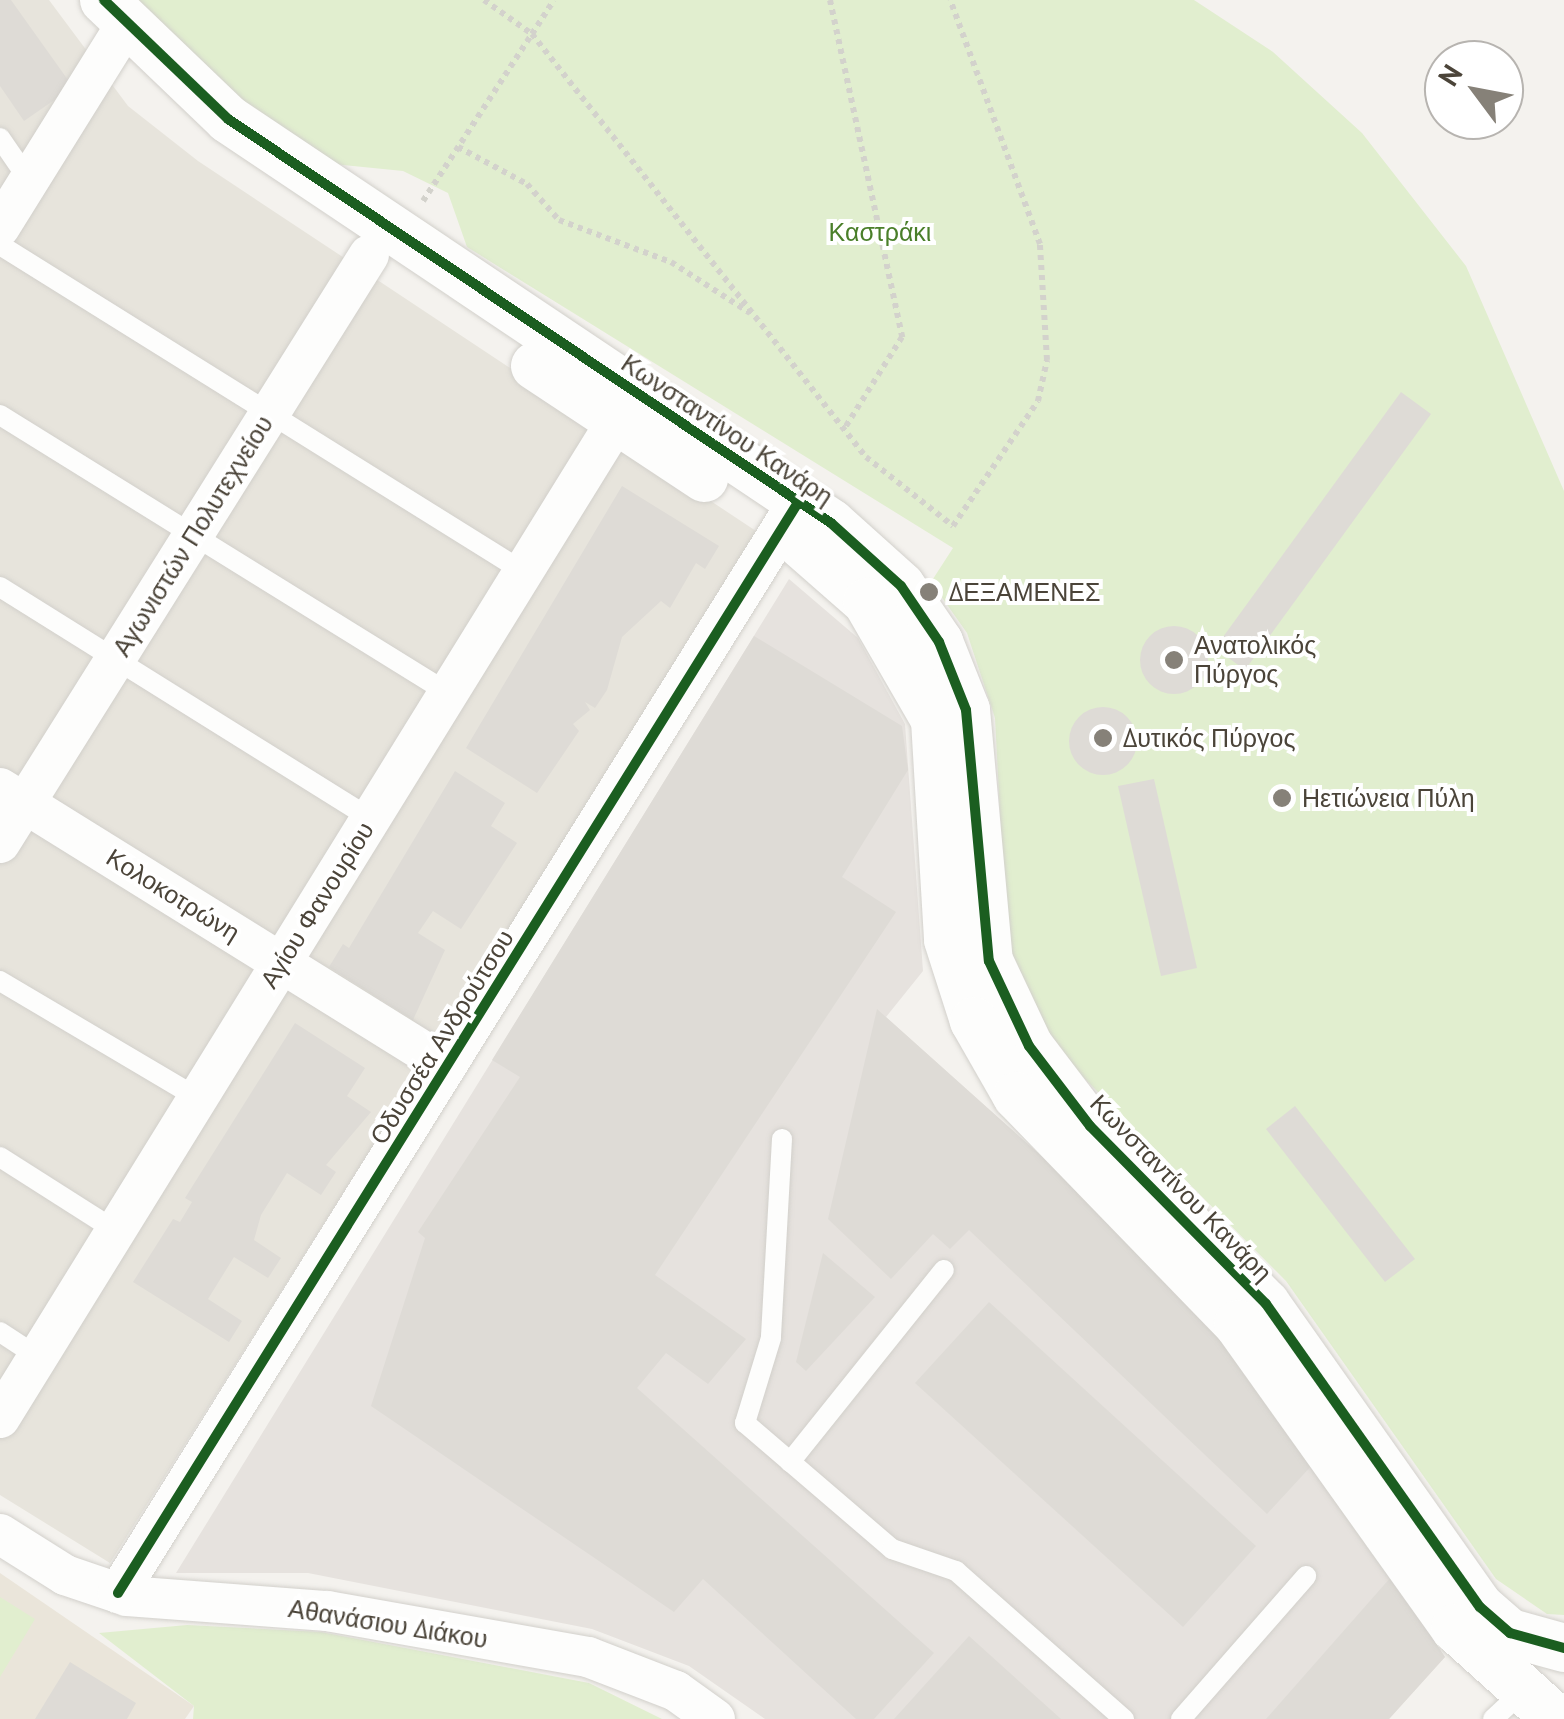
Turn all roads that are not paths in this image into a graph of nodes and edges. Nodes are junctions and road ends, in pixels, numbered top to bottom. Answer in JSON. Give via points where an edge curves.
{"nodes":[{"id":1,"x":113,"y":26,"type":"edge"},
{"id":2,"x":0,"y":138,"type":"edge"},
{"id":3,"x":29,"y":180,"type":"junction"},
{"id":4,"x":0,"y":227,"type":"edge"},
{"id":5,"x":384,"y":240,"type":"junction"},
{"id":6,"x":0,"y":245,"type":"edge"},
{"id":7,"x":626,"y":407,"type":"junction"},
{"id":8,"x":270,"y":411,"type":"junction"},
{"id":9,"x":0,"y":415,"type":"edge"},
{"id":10,"x":790,"y":514,"type":"junction"},
{"id":11,"x":192,"y":537,"type":"junction"},
{"id":12,"x":524,"y":572,"type":"junction"},
{"id":13,"x":0,"y":586,"type":"edge"},
{"id":14,"x":116,"y":658,"type":"junction"},
{"id":15,"x":448,"y":693,"type":"junction"},
{"id":16,"x":12,"y":795,"type":"edge"},
{"id":17,"x":371,"y":819,"type":"junction"},
{"id":18,"x":0,"y":843,"type":"edge"},
{"id":19,"x":282,"y":963,"type":"junction"},
{"id":20,"x":0,"y":981,"type":"edge"},
{"id":21,"x":447,"y":1066,"type":"junction"},
{"id":22,"x":198,"y":1098,"type":"junction"},
{"id":23,"x":782,"y":1138,"type":"dead end"},
{"id":24,"x":0,"y":1157,"type":"edge"},
{"id":25,"x":116,"y":1231,"type":"junction"},
{"id":26,"x":944,"y":1270,"type":"dead end"},
{"id":27,"x":0,"y":1332,"type":"edge"},
{"id":28,"x":38,"y":1357,"type":"junction"},
{"id":29,"x":0,"y":1418,"type":"edge"},
{"id":30,"x":790,"y":1462,"type":"junction"},
{"id":31,"x":0,"y":1534,"type":"edge"},
{"id":32,"x":1306,"y":1576,"type":"dead end"},
{"id":33,"x":118,"y":1593,"type":"junction"},
{"id":34,"x":1564,"y":1648,"type":"edge"},
{"id":35,"x":1523,"y":1710,"type":"edge"},
{"id":36,"x":714,"y":1719,"type":"edge"},
{"id":37,"x":1124,"y":1719,"type":"edge"},
{"id":38,"x":1181,"y":1719,"type":"edge"}],
"edges":[{"from":1,"to":3,"type":"street"},
{"from":1,"to":5,"type":"street","name":"Κωνσταντίνου Κανάρη","via":[[206,143]]},
{"from":2,"to":3,"type":"lane"},
{"from":3,"to":4,"type":"street"},
{"from":5,"to":7,"type":"street","name":"Κωνσταντίνου Κανάρη"},
{"from":5,"to":8,"type":"street","name":"Αγωνιστών Πολυτεχνείου"},
{"from":6,"to":8,"type":"lane"},
{"from":7,"to":10,"type":"street","name":"Κωνσταντίνου Κανάρη"},
{"from":7,"to":12,"type":"street","name":"Αγίου Φανουρίου"},
{"from":8,"to":11,"type":"street","name":"Αγωνιστών Πολυτεχνείου"},
{"from":8,"to":12,"type":"lane"},
{"from":9,"to":11,"type":"lane"},
{"from":10,"to":21,"type":"street","name":"Οδυσσέα Ανδρούτσου"},
{"from":10,"to":34,"type":"street","name":"Κωνσταντίνου Κανάρη","via":[[901,586],[944,652],[977,764],[989,961],[1054,1083],[1266,1304],[1480,1607],[1510,1633]]},
{"from":10,"to":35,"type":"street","name":"Κωνσταντίνου Κανάρη","via":[[867,602],[936,720],[948,940],[989,1052],[1056,1143],[1238,1324],[1456,1628]]},
{"from":11,"to":14,"type":"street","name":"Αγωνιστών Πολυτεχνείου"},
{"from":11,"to":15,"type":"lane"},
{"from":12,"to":15,"type":"street","name":"Αγίου Φανουρίου"},
{"from":13,"to":14,"type":"lane"},
{"from":14,"to":16,"type":"street","name":"Αγωνιστών Πολυτεχνείου"},
{"from":14,"to":17,"type":"lane"},
{"from":15,"to":17,"type":"street","name":"Αγίου Φανουρίου"},
{"from":16,"to":18,"type":"street","name":"Αγωνιστών Πολυτεχνείου"},
{"from":16,"to":19,"type":"street","name":"Κολοκοτρώνη"},
{"from":17,"to":19,"type":"street","name":"Αγίου Φανουρίου"},
{"from":19,"to":21,"type":"street","name":"Κολοκοτρώνη"},
{"from":19,"to":22,"type":"street","name":"Αγίου Φανουρίου"},
{"from":20,"to":22,"type":"lane"},
{"from":21,"to":33,"type":"street","name":"Οδυσσέα Ανδρούτσου"},
{"from":22,"to":25,"type":"street","name":"Αγίου Φανουρίου"},
{"from":23,"to":30,"type":"lane","via":[[771,1338],[745,1423]]},
{"from":24,"to":25,"type":"lane"},
{"from":25,"to":28,"type":"street","name":"Αγίου Φανουρίου"},
{"from":26,"to":30,"type":"lane"},
{"from":27,"to":28,"type":"lane"},
{"from":28,"to":29,"type":"street","name":"Αγίου Φανουρίου"},
{"from":30,"to":37,"type":"lane","via":[[892,1549],[956,1571]]},
{"from":31,"to":33,"type":"street","name":"Αθανάσιου Διάκου","via":[[65,1575]]},
{"from":32,"to":38,"type":"lane"},
{"from":33,"to":36,"type":"street","name":"Αθανάσιου Διάκου","via":[[326,1611],[588,1657],[676,1691]]}]}
